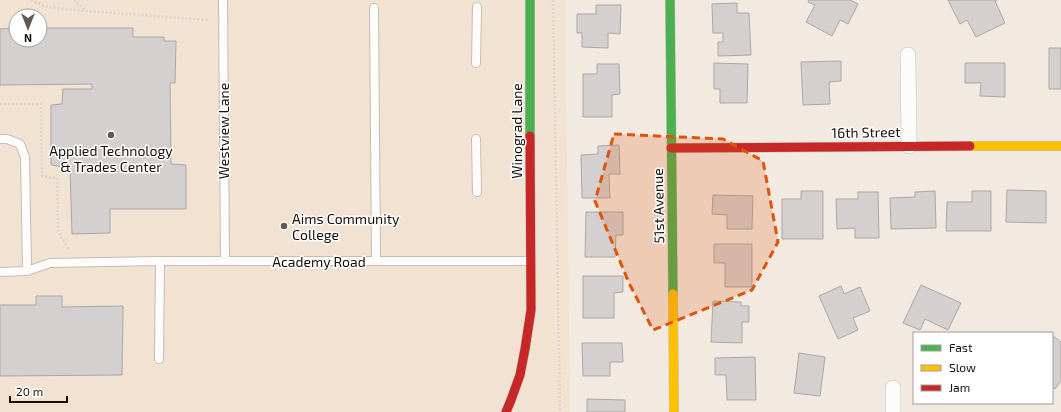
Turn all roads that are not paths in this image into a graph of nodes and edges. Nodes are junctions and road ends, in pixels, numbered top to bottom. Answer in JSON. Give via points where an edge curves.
{"nodes":[{"id":1,"x":223,"y":0,"type":"edge"},
{"id":2,"x":530,"y":0,"type":"edge"},
{"id":3,"x":670,"y":0,"type":"edge"},
{"id":4,"x":477,"y":7,"type":"dead end"},
{"id":5,"x":374,"y":8,"type":"dead end"},
{"id":6,"x":908,"y":55,"type":"dead end"},
{"id":7,"x":476,"y":63,"type":"dead end"},
{"id":8,"x":0,"y":139,"type":"edge"},
{"id":9,"x":476,"y":139,"type":"dead end"},
{"id":10,"x":909,"y":146,"type":"junction"},
{"id":11,"x":1061,"y":146,"type":"edge"},
{"id":12,"x":671,"y":148,"type":"junction"},
{"id":13,"x":477,"y":192,"type":"dead end"},
{"id":14,"x":160,"y":261,"type":"junction"},
{"id":15,"x":225,"y":261,"type":"junction"},
{"id":16,"x":376,"y":261,"type":"junction"},
{"id":17,"x":531,"y":261,"type":"junction"},
{"id":18,"x":27,"y":271,"type":"junction"},
{"id":19,"x":0,"y":272,"type":"edge"},
{"id":20,"x":159,"y":359,"type":"dead end"},
{"id":21,"x":893,"y":388,"type":"dead end"},
{"id":22,"x":506,"y":412,"type":"edge"},
{"id":23,"x":674,"y":412,"type":"edge"},
{"id":24,"x":893,"y":412,"type":"edge"}],
"edges":[{"from":1,"to":15,"type":"lane","name":"Westview Lane"},
{"from":2,"to":17,"type":"street","name":"Winograd Lane"},
{"from":3,"to":12,"type":"street","name":"51st Avenue"},
{"from":4,"to":7,"type":"lane"},
{"from":5,"to":16,"type":"lane"},
{"from":6,"to":10,"type":"street"},
{"from":8,"to":18,"type":"lane","via":[[20,144],[25,157]]},
{"from":9,"to":13,"type":"lane"},
{"from":10,"to":11,"type":"street","name":"16th Street"},
{"from":10,"to":12,"type":"street","name":"16th Street"},
{"from":12,"to":23,"type":"street","name":"51st Avenue"},
{"from":14,"to":15,"type":"lane","name":"Academy Road"},
{"from":14,"to":18,"type":"lane","name":"Academy Road","via":[[50,263]]},
{"from":14,"to":20,"type":"lane"},
{"from":15,"to":16,"type":"lane","name":"Academy Road"},
{"from":16,"to":17,"type":"lane","name":"Academy Road"},
{"from":17,"to":22,"type":"street","name":"Winograd Lane","via":[[531,310],[527,339],[519,380]]},
{"from":18,"to":19,"type":"lane","name":"Academy Road"},
{"from":21,"to":24,"type":"street"}]}
